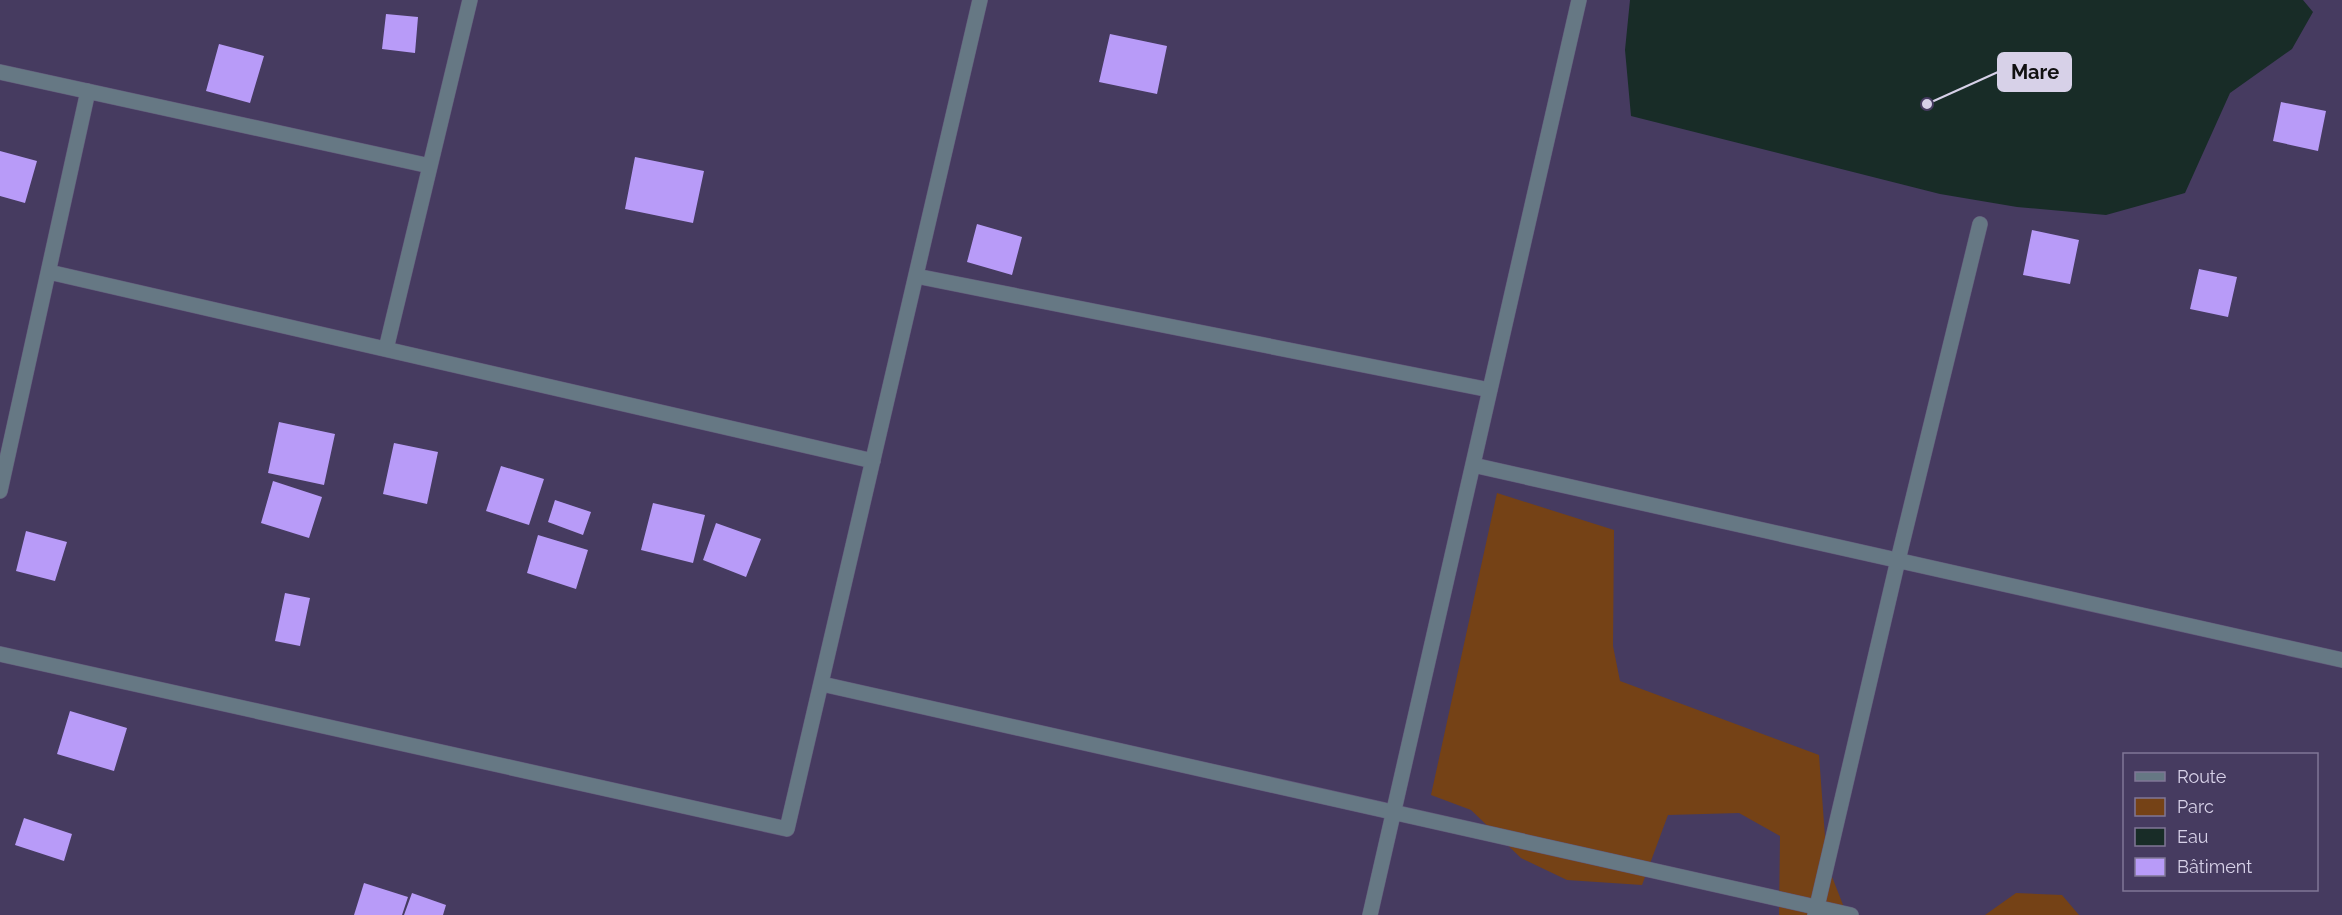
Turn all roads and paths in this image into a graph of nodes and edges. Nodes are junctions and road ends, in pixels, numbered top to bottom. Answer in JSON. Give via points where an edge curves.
{"nodes":[{"id":1,"x":470,"y":0,"type":"edge"},
{"id":2,"x":980,"y":0,"type":"edge"},
{"id":3,"x":1579,"y":0,"type":"edge"},
{"id":4,"x":0,"y":72,"type":"edge"},
{"id":5,"x":88,"y":91,"type":"junction"},
{"id":6,"x":430,"y":166,"type":"junction"},
{"id":7,"x":1980,"y":224,"type":"dead end"},
{"id":8,"x":49,"y":272,"type":"junction"},
{"id":9,"x":916,"y":276,"type":"junction"},
{"id":10,"x":386,"y":350,"type":"junction"},
{"id":11,"x":1490,"y":390,"type":"junction"},
{"id":12,"x":873,"y":461,"type":"junction"},
{"id":13,"x":1473,"y":465,"type":"junction"},
{"id":14,"x":0,"y":491,"type":"edge"},
{"id":15,"x":1898,"y":560,"type":"junction"},
{"id":16,"x":0,"y":654,"type":"edge"},
{"id":17,"x":2342,"y":660,"type":"edge"},
{"id":18,"x":822,"y":684,"type":"junction"},
{"id":19,"x":1393,"y":812,"type":"junction"},
{"id":20,"x":1816,"y":911,"type":"edge"},
{"id":21,"x":1370,"y":915,"type":"edge"},
{"id":22,"x":1851,"y":915,"type":"edge"}],
"edges":[{"from":1,"to":6,"type":"street"},
{"from":2,"to":9,"type":"street"},
{"from":3,"to":11,"type":"street"},
{"from":4,"to":5,"type":"street"},
{"from":5,"to":6,"type":"street"},
{"from":5,"to":8,"type":"street"},
{"from":6,"to":10,"type":"street"},
{"from":7,"to":15,"type":"street"},
{"from":8,"to":10,"type":"street"},
{"from":8,"to":14,"type":"street"},
{"from":9,"to":11,"type":"street"},
{"from":9,"to":12,"type":"street"},
{"from":10,"to":12,"type":"street"},
{"from":11,"to":13,"type":"street"},
{"from":12,"to":18,"type":"street"},
{"from":13,"to":15,"type":"street"},
{"from":13,"to":19,"type":"street"},
{"from":15,"to":17,"type":"street"},
{"from":15,"to":20,"type":"street"},
{"from":16,"to":18,"type":"street","via":[[787,829]]},
{"from":18,"to":19,"type":"street"},
{"from":19,"to":20,"type":"street"},
{"from":19,"to":21,"type":"street"},
{"from":20,"to":22,"type":"street"}]}
